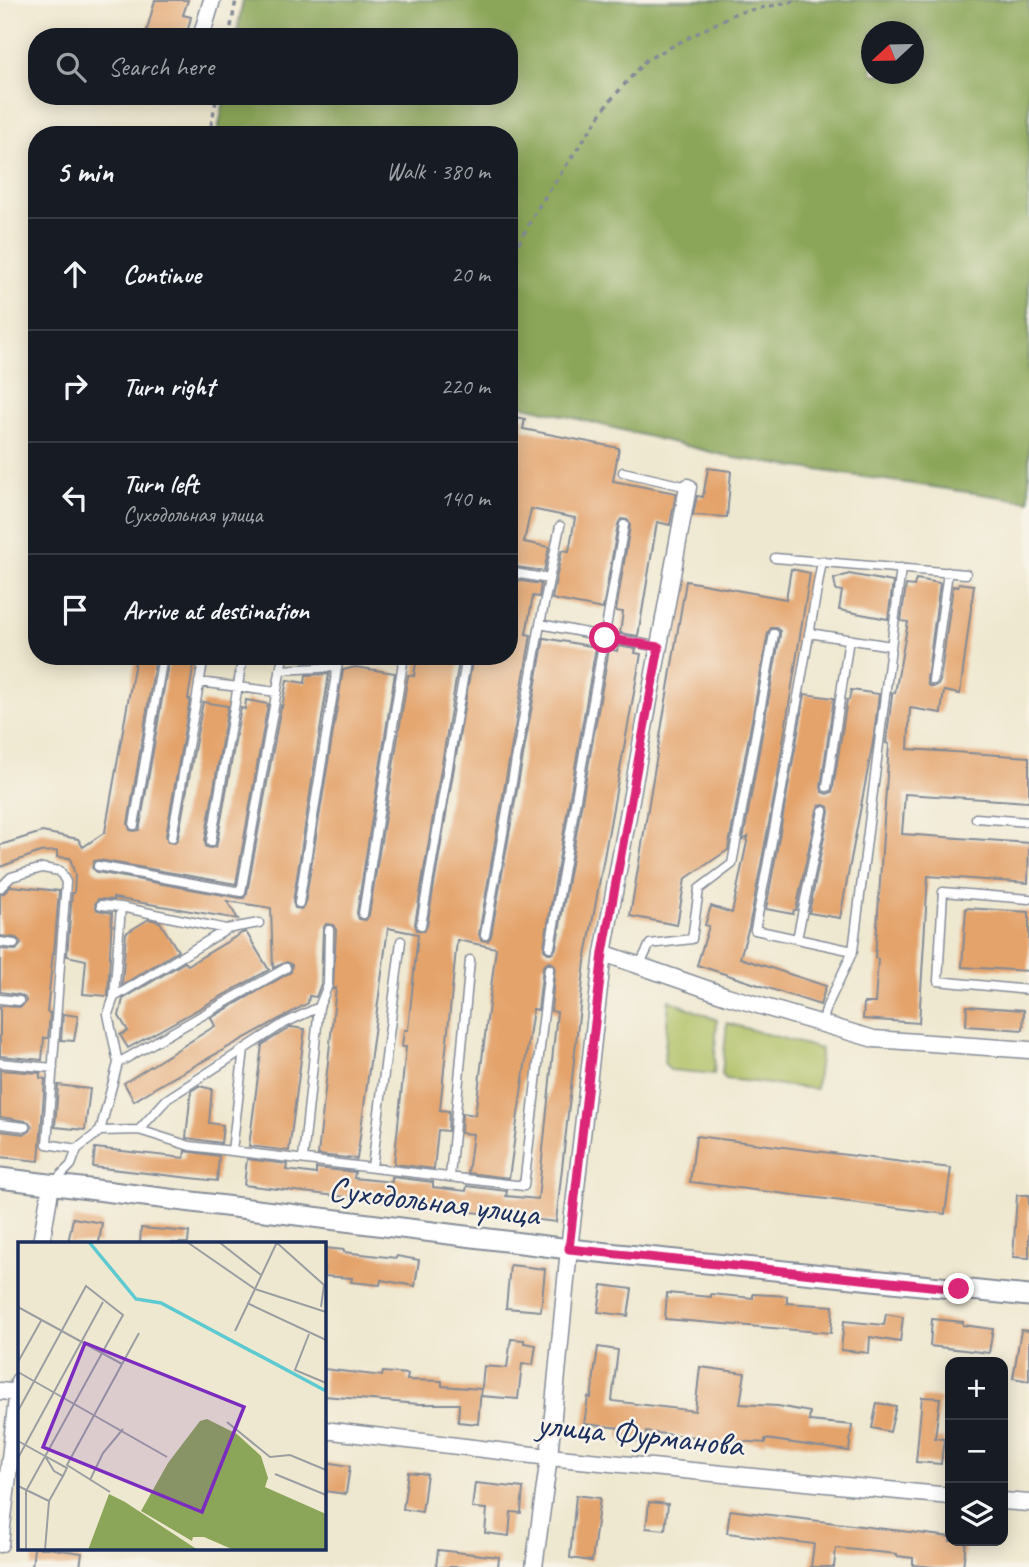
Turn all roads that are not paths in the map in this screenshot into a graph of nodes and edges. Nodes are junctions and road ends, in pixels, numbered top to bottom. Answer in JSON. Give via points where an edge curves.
{"nodes":[{"id":1,"x":212,"y":0,"type":"edge"},
{"id":2,"x":204,"y":28,"type":"edge"},
{"id":3,"x":624,"y":472,"type":"dead end"},
{"id":4,"x":688,"y":488,"type":"joint"},
{"id":5,"x":624,"y":525,"type":"dead end"},
{"id":6,"x":560,"y":526,"type":"dead end"},
{"id":7,"x":775,"y":558,"type":"dead end"},
{"id":8,"x":822,"y":561,"type":"junction"},
{"id":9,"x":901,"y":568,"type":"junction"},
{"id":10,"x":948,"y":572,"type":"junction"},
{"id":11,"x":965,"y":573,"type":"dead end"},
{"id":12,"x":518,"y":574,"type":"edge"},
{"id":13,"x":549,"y":579,"type":"junction"},
{"id":14,"x":540,"y":624,"type":"junction"},
{"id":15,"x":809,"y":632,"type":"junction"},
{"id":16,"x":774,"y":634,"type":"dead end"},
{"id":17,"x":605,"y":638,"type":"junction"},
{"id":18,"x":849,"y":639,"type":"junction"},
{"id":19,"x":891,"y":646,"type":"junction"},
{"id":20,"x":659,"y":647,"type":"junction"},
{"id":21,"x":161,"y":665,"type":"edge"},
{"id":22,"x":202,"y":665,"type":"edge"},
{"id":23,"x":241,"y":665,"type":"edge"},
{"id":24,"x":282,"y":665,"type":"edge"},
{"id":25,"x":403,"y":665,"type":"edge"},
{"id":26,"x":465,"y":665,"type":"edge"},
{"id":27,"x":337,"y":667,"type":"joint"},
{"id":28,"x":281,"y":670,"type":"junction"},
{"id":29,"x":933,"y":680,"type":"dead end"},
{"id":30,"x":199,"y":682,"type":"junction"},
{"id":31,"x":237,"y":687,"type":"junction"},
{"id":32,"x":277,"y":692,"type":"junction"},
{"id":33,"x":827,"y":787,"type":"dead end"},
{"id":34,"x":822,"y":811,"type":"dead end"},
{"id":35,"x":976,"y":818,"type":"dead end"},
{"id":36,"x":1029,"y":822,"type":"edge"},
{"id":37,"x":134,"y":824,"type":"dead end"},
{"id":38,"x":173,"y":837,"type":"dead end"},
{"id":39,"x":211,"y":842,"type":"dead end"},
{"id":40,"x":98,"y":866,"type":"dead end"},
{"id":41,"x":0,"y":888,"type":"edge"},
{"id":42,"x":1029,"y":899,"type":"edge"},
{"id":43,"x":299,"y":904,"type":"dead end"},
{"id":44,"x":101,"y":905,"type":"dead end"},
{"id":45,"x":121,"y":907,"type":"junction"},
{"id":46,"x":363,"y":914,"type":"dead end"},
{"id":47,"x":259,"y":923,"type":"dead end"},
{"id":48,"x":421,"y":925,"type":"dead end"},
{"id":49,"x":226,"y":929,"type":"junction"},
{"id":50,"x":330,"y":930,"type":"dead end"},
{"id":51,"x":485,"y":935,"type":"dead end"},
{"id":52,"x":797,"y":939,"type":"junction"},
{"id":53,"x":401,"y":941,"type":"dead end"},
{"id":54,"x":0,"y":942,"type":"edge"},
{"id":55,"x":15,"y":944,"type":"dead end"},
{"id":56,"x":550,"y":947,"type":"dead end"},
{"id":57,"x":853,"y":951,"type":"junction"},
{"id":58,"x":603,"y":953,"type":"junction"},
{"id":59,"x":470,"y":960,"type":"dead end"},
{"id":60,"x":639,"y":966,"type":"junction"},
{"id":61,"x":286,"y":968,"type":"dead end"},
{"id":62,"x":549,"y":969,"type":"dead end"},
{"id":63,"x":1029,"y":990,"type":"edge"},
{"id":64,"x":114,"y":997,"type":"junction"},
{"id":65,"x":0,"y":999,"type":"edge"},
{"id":66,"x":19,"y":1001,"type":"dead end"},
{"id":67,"x":319,"y":1007,"type":"junction"},
{"id":68,"x":822,"y":1024,"type":"junction"},
{"id":69,"x":244,"y":1049,"type":"junction"},
{"id":70,"x":1029,"y":1050,"type":"edge"},
{"id":71,"x":0,"y":1063,"type":"edge"},
{"id":72,"x":118,"y":1063,"type":"junction"},
{"id":73,"x":53,"y":1068,"type":"junction"},
{"id":74,"x":0,"y":1124,"type":"edge"},
{"id":75,"x":25,"y":1126,"type":"dead end"},
{"id":76,"x":139,"y":1130,"type":"junction"},
{"id":77,"x":100,"y":1131,"type":"junction"},
{"id":78,"x":77,"y":1149,"type":"junction"},
{"id":79,"x":232,"y":1151,"type":"junction"},
{"id":80,"x":303,"y":1159,"type":"junction"},
{"id":81,"x":372,"y":1167,"type":"junction"},
{"id":82,"x":450,"y":1177,"type":"junction"},
{"id":83,"x":0,"y":1178,"type":"edge"},
{"id":84,"x":51,"y":1185,"type":"junction"},
{"id":85,"x":41,"y":1242,"type":"edge"},
{"id":86,"x":569,"y":1249,"type":"junction"},
{"id":87,"x":1029,"y":1296,"type":"edge"},
{"id":88,"x":18,"y":1389,"type":"edge"},
{"id":89,"x":0,"y":1391,"type":"edge"},
{"id":90,"x":18,"y":1397,"type":"edge"},
{"id":91,"x":326,"y":1430,"type":"edge"},
{"id":92,"x":549,"y":1457,"type":"junction"},
{"id":93,"x":945,"y":1496,"type":"edge"},
{"id":94,"x":1008,"y":1501,"type":"edge"},
{"id":95,"x":1029,"y":1503,"type":"edge"},
{"id":96,"x":0,"y":1544,"type":"edge"},
{"id":97,"x":534,"y":1567,"type":"edge"}],
"edges":[{"from":1,"to":2,"type":"street"},
{"from":3,"to":4,"type":"lane"},
{"from":4,"to":20,"type":"street"},
{"from":5,"to":17,"type":"lane"},
{"from":6,"to":13,"type":"lane"},
{"from":7,"to":8,"type":"lane"},
{"from":8,"to":9,"type":"lane"},
{"from":8,"to":15,"type":"lane"},
{"from":9,"to":10,"type":"lane"},
{"from":9,"to":19,"type":"lane"},
{"from":10,"to":11,"type":"lane"},
{"from":10,"to":29,"type":"lane"},
{"from":12,"to":13,"type":"lane"},
{"from":13,"to":14,"type":"lane"},
{"from":14,"to":17,"type":"lane"},
{"from":14,"to":51,"type":"lane"},
{"from":15,"to":18,"type":"lane"},
{"from":15,"to":52,"type":"lane","via":[[755,930]]},
{"from":16,"to":60,"type":"lane","via":[[732,864],[699,888],[692,939],[650,944]]},
{"from":17,"to":20,"type":"lane"},
{"from":17,"to":56,"type":"lane"},
{"from":18,"to":19,"type":"lane"},
{"from":18,"to":33,"type":"lane"},
{"from":19,"to":57,"type":"lane"},
{"from":20,"to":58,"type":"street"},
{"from":21,"to":37,"type":"lane"},
{"from":22,"to":30,"type":"lane"},
{"from":23,"to":31,"type":"lane"},
{"from":24,"to":28,"type":"lane"},
{"from":25,"to":46,"type":"lane"},
{"from":26,"to":48,"type":"lane"},
{"from":27,"to":28,"type":"lane"},
{"from":27,"to":43,"type":"lane"},
{"from":28,"to":32,"type":"lane"},
{"from":30,"to":31,"type":"lane"},
{"from":30,"to":38,"type":"lane"},
{"from":31,"to":32,"type":"lane"},
{"from":31,"to":39,"type":"lane"},
{"from":32,"to":40,"type":"lane","via":[[241,891]]},
{"from":34,"to":52,"type":"lane"},
{"from":35,"to":36,"type":"lane"},
{"from":41,"to":73,"type":"lane","via":[[11,877],[42,868],[60,871],[66,882]]},
{"from":42,"to":63,"type":"lane","via":[[943,892],[938,981]]},
{"from":44,"to":45,"type":"lane"},
{"from":45,"to":49,"type":"lane"},
{"from":45,"to":64,"type":"lane"},
{"from":47,"to":49,"type":"lane"},
{"from":49,"to":64,"type":"lane"},
{"from":50,"to":67,"type":"lane","via":[[328,985]]},
{"from":52,"to":57,"type":"lane"},
{"from":53,"to":81,"type":"lane"},
{"from":54,"to":55,"type":"lane"},
{"from":57,"to":68,"type":"lane"},
{"from":58,"to":60,"type":"street"},
{"from":58,"to":86,"type":"street"},
{"from":59,"to":82,"type":"lane"},
{"from":60,"to":68,"type":"street"},
{"from":61,"to":72,"type":"lane"},
{"from":62,"to":82,"type":"lane","via":[[524,1186]]},
{"from":64,"to":72,"type":"lane","via":[[108,1014]]},
{"from":65,"to":66,"type":"lane"},
{"from":67,"to":69,"type":"lane"},
{"from":67,"to":80,"type":"lane"},
{"from":68,"to":70,"type":"street","via":[[874,1039]]},
{"from":69,"to":76,"type":"lane","via":[[167,1099]]},
{"from":69,"to":79,"type":"lane"},
{"from":71,"to":73,"type":"lane"},
{"from":72,"to":77,"type":"lane"},
{"from":73,"to":78,"type":"lane","via":[[47,1144]]},
{"from":74,"to":75,"type":"lane"},
{"from":76,"to":77,"type":"lane"},
{"from":76,"to":79,"type":"lane","via":[[190,1146]]},
{"from":77,"to":78,"type":"lane"},
{"from":78,"to":84,"type":"lane","via":[[71,1165]]},
{"from":79,"to":80,"type":"lane"},
{"from":80,"to":81,"type":"lane"},
{"from":81,"to":82,"type":"lane"},
{"from":83,"to":84,"type":"street","name":"Суходольная улица"},
{"from":84,"to":85,"type":"street"},
{"from":84,"to":86,"type":"street","name":"Суходольная улица"},
{"from":86,"to":87,"type":"street","name":"Суходольная улица"},
{"from":86,"to":92,"type":"street"},
{"from":88,"to":89,"type":"street"},
{"from":90,"to":96,"type":"street"},
{"from":91,"to":92,"type":"street","name":"улица Фурманова"},
{"from":92,"to":93,"type":"street","name":"улица Фурманова"},
{"from":92,"to":97,"type":"street"},
{"from":94,"to":95,"type":"street"}]}
